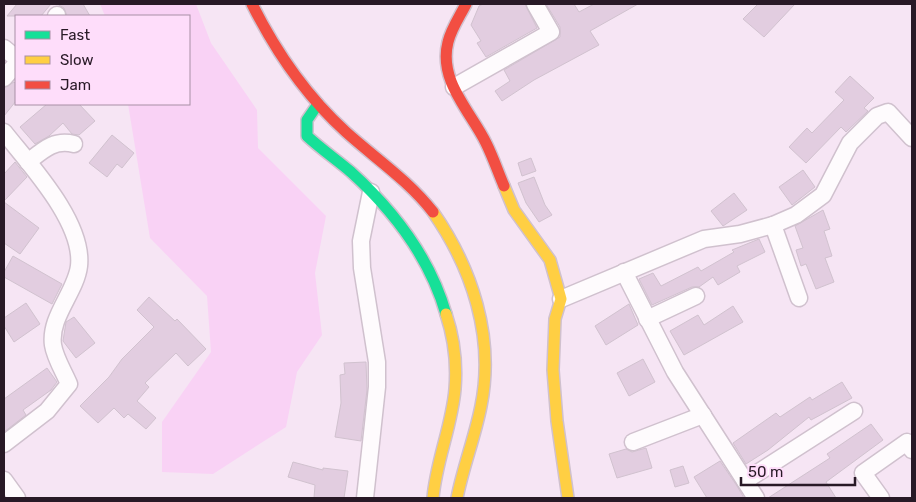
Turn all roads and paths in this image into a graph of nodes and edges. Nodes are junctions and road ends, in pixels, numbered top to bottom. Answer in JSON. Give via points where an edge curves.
{"nodes":[{"id":1,"x":252,"y":4,"type":"edge"},
{"id":2,"x":466,"y":4,"type":"edge"},
{"id":3,"x":535,"y":4,"type":"edge"},
{"id":4,"x":4,"y":48,"type":"edge"},
{"id":5,"x":15,"y":57,"type":"edge"},
{"id":6,"x":15,"y":65,"type":"edge"},
{"id":7,"x":4,"y":78,"type":"edge"},
{"id":8,"x":454,"y":87,"type":"junction"},
{"id":9,"x":318,"y":104,"type":"junction"},
{"id":10,"x":4,"y":132,"type":"edge"},
{"id":11,"x":912,"y":138,"type":"edge"},
{"id":12,"x":74,"y":144,"type":"dead end"},
{"id":13,"x":28,"y":162,"type":"junction"},
{"id":14,"x":371,"y":192,"type":"junction"},
{"id":15,"x":774,"y":225,"type":"junction"},
{"id":16,"x":624,"y":272,"type":"junction"},
{"id":17,"x":696,"y":296,"type":"dead end"},
{"id":18,"x":799,"y":298,"type":"dead end"},
{"id":19,"x":561,"y":300,"type":"junction"},
{"id":20,"x":647,"y":318,"type":"junction"},
{"id":21,"x":854,"y":410,"type":"dead end"},
{"id":22,"x":703,"y":415,"type":"junction"},
{"id":23,"x":633,"y":442,"type":"dead end"},
{"id":24,"x":4,"y":444,"type":"edge"},
{"id":25,"x":912,"y":450,"type":"edge"},
{"id":26,"x":4,"y":480,"type":"edge"},
{"id":27,"x":745,"y":480,"type":"junction"},
{"id":28,"x":17,"y":498,"type":"edge"},
{"id":29,"x":365,"y":498,"type":"edge"},
{"id":30,"x":433,"y":498,"type":"edge"},
{"id":31,"x":457,"y":498,"type":"edge"},
{"id":32,"x":568,"y":498,"type":"edge"},
{"id":33,"x":756,"y":498,"type":"edge"},
{"id":34,"x":881,"y":498,"type":"edge"}],
"edges":[{"from":1,"to":9,"type":"street","via":[[276,50],[296,80]]},
{"from":2,"to":8,"type":"street","via":[[448,42],[447,61]]},
{"from":3,"to":8,"type":"street","via":[[551,32]]},
{"from":4,"to":5,"type":"street"},
{"from":6,"to":7,"type":"street"},
{"from":8,"to":19,"type":"street","via":[[486,142],[514,210],[550,260]]},
{"from":9,"to":14,"type":"street","via":[[307,120],[307,136]]},
{"from":9,"to":31,"type":"street","via":[[340,127],[398,173],[428,204],[454,243],[476,296],[484,348],[482,405]]},
{"from":10,"to":13,"type":"street"},
{"from":11,"to":15,"type":"street","via":[[888,112],[877,116],[850,144],[823,195],[796,215]]},
{"from":12,"to":13,"type":"street","via":[[50,144]]},
{"from":13,"to":24,"type":"street","via":[[49,188],[76,240],[79,266],[56,324],[53,345],[69,384],[47,411]]},
{"from":14,"to":29,"type":"street","via":[[362,241],[362,268],[377,362],[377,387]]},
{"from":14,"to":30,"type":"street","via":[[401,225],[422,256],[447,311],[454,354],[455,390],[437,459]]},
{"from":15,"to":16,"type":"street","via":[[704,239]]},
{"from":15,"to":18,"type":"street"},
{"from":16,"to":19,"type":"street"},
{"from":16,"to":20,"type":"street"},
{"from":17,"to":20,"type":"street"},
{"from":19,"to":32,"type":"street","via":[[555,319],[553,370]]},
{"from":20,"to":22,"type":"street","via":[[675,372]]},
{"from":21,"to":27,"type":"street"},
{"from":22,"to":23,"type":"street"},
{"from":22,"to":27,"type":"street"},
{"from":25,"to":34,"type":"street","via":[[907,442],[863,473]]},
{"from":26,"to":28,"type":"street"},
{"from":27,"to":33,"type":"street"}]}
